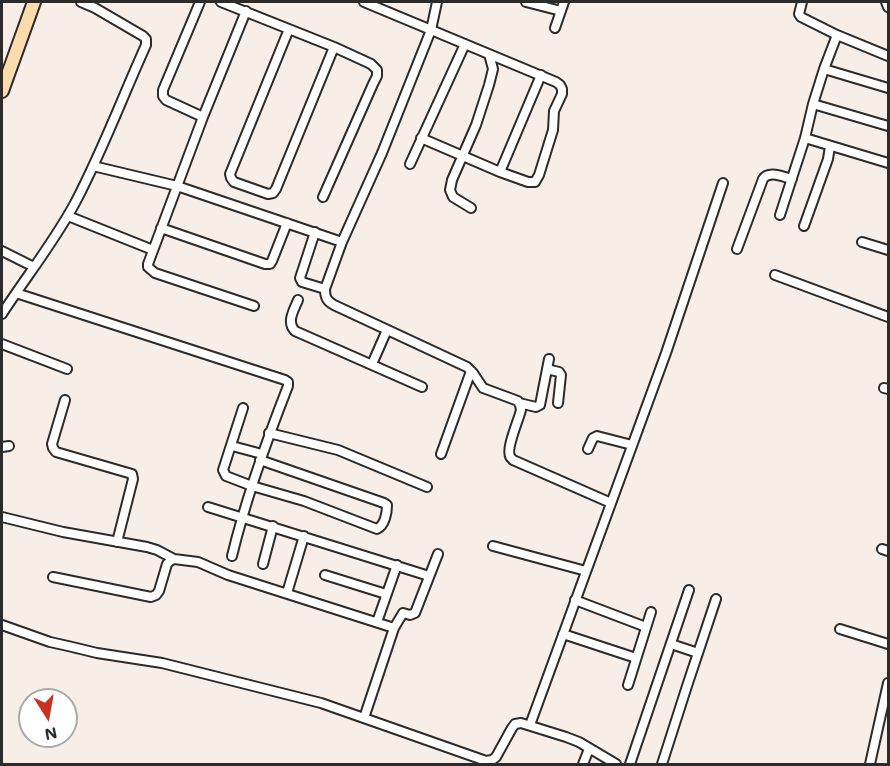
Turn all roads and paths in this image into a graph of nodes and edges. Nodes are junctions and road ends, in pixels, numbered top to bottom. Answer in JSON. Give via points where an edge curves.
{"nodes":[{"id":1,"x":28,"y":2,"type":"edge"},
{"id":2,"x":34,"y":2,"type":"edge"},
{"id":3,"x":81,"y":2,"type":"edge"},
{"id":4,"x":200,"y":2,"type":"edge"},
{"id":5,"x":221,"y":2,"type":"edge"},
{"id":6,"x":364,"y":2,"type":"edge"},
{"id":7,"x":437,"y":2,"type":"edge"},
{"id":8,"x":526,"y":2,"type":"edge"},
{"id":9,"x":564,"y":2,"type":"edge"},
{"id":10,"x":802,"y":2,"type":"edge"},
{"id":11,"x":886,"y":2,"type":"edge"},
{"id":12,"x":888,"y":7,"type":"edge"},
{"id":13,"x":246,"y":11,"type":"junction"},
{"id":14,"x":561,"y":11,"type":"junction"},
{"id":15,"x":555,"y":28,"type":"dead end"},
{"id":16,"x":289,"y":29,"type":"junction"},
{"id":17,"x":431,"y":30,"type":"junction"},
{"id":18,"x":837,"y":34,"type":"junction"},
{"id":19,"x":465,"y":44,"type":"junction"},
{"id":20,"x":334,"y":47,"type":"junction"},
{"id":21,"x":489,"y":54,"type":"junction"},
{"id":22,"x":888,"y":56,"type":"edge"},
{"id":23,"x":824,"y":69,"type":"junction"},
{"id":24,"x":541,"y":75,"type":"junction"},
{"id":25,"x":2,"y":77,"type":"edge"},
{"id":26,"x":888,"y":88,"type":"edge"},
{"id":27,"x":2,"y":91,"type":"edge"},
{"id":28,"x":813,"y":104,"type":"junction"},
{"id":29,"x":203,"y":117,"type":"junction"},
{"id":30,"x":888,"y":126,"type":"edge"},
{"id":31,"x":422,"y":138,"type":"junction"},
{"id":32,"x":805,"y":138,"type":"junction"},
{"id":33,"x":830,"y":146,"type":"junction"},
{"id":34,"x":462,"y":156,"type":"junction"},
{"id":35,"x":888,"y":163,"type":"edge"},
{"id":36,"x":410,"y":164,"type":"dead end"},
{"id":37,"x":93,"y":166,"type":"junction"},
{"id":38,"x":500,"y":172,"type":"junction"},
{"id":39,"x":792,"y":178,"type":"junction"},
{"id":40,"x":723,"y":183,"type":"dead end"},
{"id":41,"x":177,"y":186,"type":"junction"},
{"id":42,"x":323,"y":197,"type":"dead end"},
{"id":43,"x":471,"y":208,"type":"dead end"},
{"id":44,"x":780,"y":215,"type":"dead end"},
{"id":45,"x":68,"y":216,"type":"junction"},
{"id":46,"x":287,"y":223,"type":"junction"},
{"id":47,"x":804,"y":226,"type":"dead end"},
{"id":48,"x":161,"y":228,"type":"junction"},
{"id":49,"x":315,"y":232,"type":"junction"},
{"id":50,"x":342,"y":242,"type":"junction"},
{"id":51,"x":862,"y":242,"type":"dead end"},
{"id":52,"x":737,"y":249,"type":"dead end"},
{"id":53,"x":153,"y":250,"type":"junction"},
{"id":54,"x":888,"y":250,"type":"edge"},
{"id":55,"x":2,"y":251,"type":"edge"},
{"id":56,"x":34,"y":267,"type":"junction"},
{"id":57,"x":775,"y":275,"type":"dead end"},
{"id":58,"x":325,"y":289,"type":"junction"},
{"id":59,"x":16,"y":293,"type":"junction"},
{"id":60,"x":298,"y":300,"type":"dead end"},
{"id":61,"x":254,"y":306,"type":"dead end"},
{"id":62,"x":2,"y":314,"type":"edge"},
{"id":63,"x":888,"y":317,"type":"edge"},
{"id":64,"x":387,"y":330,"type":"junction"},
{"id":65,"x":2,"y":344,"type":"edge"},
{"id":66,"x":549,"y":359,"type":"dead end"},
{"id":67,"x":372,"y":364,"type":"junction"},
{"id":68,"x":67,"y":369,"type":"dead end"},
{"id":69,"x":547,"y":369,"type":"junction"},
{"id":70,"x":471,"y":371,"type":"junction"},
{"id":71,"x":422,"y":387,"type":"dead end"},
{"id":72,"x":65,"y":400,"type":"dead end"},
{"id":73,"x":519,"y":403,"type":"junction"},
{"id":74,"x":558,"y":403,"type":"dead end"},
{"id":75,"x":243,"y":408,"type":"dead end"},
{"id":76,"x":269,"y":433,"type":"junction"},
{"id":77,"x":632,"y":445,"type":"junction"},
{"id":78,"x":232,"y":446,"type":"junction"},
{"id":79,"x":588,"y":449,"type":"dead end"},
{"id":80,"x":441,"y":454,"type":"dead end"},
{"id":81,"x":261,"y":457,"type":"junction"},
{"id":82,"x":252,"y":486,"type":"junction"},
{"id":83,"x":427,"y":487,"type":"dead end"},
{"id":84,"x":611,"y":503,"type":"junction"},
{"id":85,"x":208,"y":507,"type":"dead end"},
{"id":86,"x":2,"y":517,"type":"edge"},
{"id":87,"x":242,"y":517,"type":"junction"},
{"id":88,"x":273,"y":526,"type":"junction"},
{"id":89,"x":304,"y":536,"type":"junction"},
{"id":90,"x":117,"y":542,"type":"junction"},
{"id":91,"x":493,"y":546,"type":"dead end"},
{"id":92,"x":438,"y":554,"type":"dead end"},
{"id":93,"x":232,"y":556,"type":"dead end"},
{"id":94,"x":174,"y":559,"type":"junction"},
{"id":95,"x":263,"y":564,"type":"dead end"},
{"id":96,"x":396,"y":565,"type":"junction"},
{"id":97,"x":586,"y":571,"type":"junction"},
{"id":98,"x":325,"y":575,"type":"dead end"},
{"id":99,"x":429,"y":576,"type":"junction"},
{"id":100,"x":53,"y":577,"type":"dead end"},
{"id":101,"x":689,"y":590,"type":"dead end"},
{"id":102,"x":287,"y":593,"type":"junction"},
{"id":103,"x":386,"y":594,"type":"junction"},
{"id":104,"x":716,"y":599,"type":"dead end"},
{"id":105,"x":575,"y":600,"type":"junction"},
{"id":106,"x":651,"y":612,"type":"dead end"},
{"id":107,"x":377,"y":622,"type":"junction"},
{"id":108,"x":2,"y":625,"type":"edge"},
{"id":109,"x":646,"y":627,"type":"junction"},
{"id":110,"x":394,"y":628,"type":"junction"},
{"id":111,"x":840,"y":629,"type":"dead end"},
{"id":112,"x":563,"y":634,"type":"junction"},
{"id":113,"x":671,"y":644,"type":"junction"},
{"id":114,"x":888,"y":644,"type":"edge"},
{"id":115,"x":698,"y":653,"type":"junction"},
{"id":116,"x":636,"y":658,"type":"junction"},
{"id":117,"x":888,"y":683,"type":"edge"},
{"id":118,"x":628,"y":685,"type":"dead end"},
{"id":119,"x":364,"y":718,"type":"junction"},
{"id":120,"x":530,"y":725,"type":"junction"},
{"id":121,"x":589,"y":749,"type":"junction"},
{"id":122,"x":474,"y":761,"type":"edge"},
{"id":123,"x":490,"y":762,"type":"edge"},
{"id":124,"x":583,"y":765,"type":"edge"},
{"id":125,"x":616,"y":765,"type":"edge"},
{"id":126,"x":630,"y":765,"type":"edge"},
{"id":127,"x":662,"y":765,"type":"edge"},
{"id":128,"x":870,"y":765,"type":"edge"}],
"edges":[{"from":1,"to":25,"type":"main road"},
{"from":2,"to":27,"type":"main road"},
{"from":3,"to":37,"type":"street","via":[[143,36],[146,42]]},
{"from":4,"to":29,"type":"street","via":[[163,96]]},
{"from":5,"to":13,"type":"street"},
{"from":6,"to":17,"type":"street"},
{"from":7,"to":17,"type":"street"},
{"from":8,"to":14,"type":"street"},
{"from":9,"to":14,"type":"street"},
{"from":10,"to":18,"type":"street","via":[[801,17]]},
{"from":11,"to":12,"type":"street"},
{"from":13,"to":16,"type":"street"},
{"from":13,"to":29,"type":"street"},
{"from":14,"to":15,"type":"street"},
{"from":16,"to":20,"type":"street"},
{"from":16,"to":20,"type":"street","via":[[230,174],[234,182],[268,194],[276,189]]},
{"from":17,"to":19,"type":"street"},
{"from":17,"to":50,"type":"street"},
{"from":18,"to":22,"type":"street"},
{"from":18,"to":23,"type":"street"},
{"from":19,"to":21,"type":"street"},
{"from":19,"to":31,"type":"street"},
{"from":20,"to":42,"type":"street","via":[[372,64],[377,76]]},
{"from":21,"to":24,"type":"street"},
{"from":21,"to":34,"type":"street","via":[[493,69],[489,85]]},
{"from":23,"to":26,"type":"street"},
{"from":23,"to":28,"type":"street"},
{"from":24,"to":38,"type":"street"},
{"from":24,"to":38,"type":"street","via":[[560,85],[562,94],[537,180],[528,182]]},
{"from":28,"to":30,"type":"street"},
{"from":28,"to":32,"type":"street"},
{"from":29,"to":41,"type":"street"},
{"from":31,"to":34,"type":"street"},
{"from":31,"to":36,"type":"street"},
{"from":32,"to":33,"type":"street"},
{"from":32,"to":39,"type":"street"},
{"from":33,"to":35,"type":"street"},
{"from":33,"to":47,"type":"street"},
{"from":34,"to":38,"type":"street"},
{"from":34,"to":43,"type":"street","via":[[450,190],[453,197]]},
{"from":37,"to":41,"type":"street"},
{"from":37,"to":45,"type":"street"},
{"from":39,"to":44,"type":"street"},
{"from":39,"to":52,"type":"street","via":[[770,174],[763,178]]},
{"from":40,"to":77,"type":"street"},
{"from":41,"to":46,"type":"street"},
{"from":41,"to":48,"type":"street"},
{"from":45,"to":53,"type":"street"},
{"from":45,"to":56,"type":"street"},
{"from":46,"to":48,"type":"street","via":[[270,264]]},
{"from":46,"to":49,"type":"street"},
{"from":48,"to":53,"type":"street"},
{"from":49,"to":50,"type":"street"},
{"from":49,"to":58,"type":"street","via":[[300,278]]},
{"from":50,"to":58,"type":"street"},
{"from":51,"to":54,"type":"street"},
{"from":53,"to":61,"type":"street","via":[[148,267],[155,273]]},
{"from":55,"to":56,"type":"street"},
{"from":56,"to":59,"type":"street"},
{"from":57,"to":63,"type":"street"},
{"from":58,"to":64,"type":"street","via":[[327,301]]},
{"from":59,"to":62,"type":"street"},
{"from":59,"to":76,"type":"street","via":[[285,380],[288,386]]},
{"from":60,"to":67,"type":"street","via":[[290,322],[295,331]]},
{"from":64,"to":67,"type":"street"},
{"from":64,"to":70,"type":"street"},
{"from":65,"to":68,"type":"street"},
{"from":66,"to":69,"type":"street"},
{"from":67,"to":71,"type":"street"},
{"from":69,"to":73,"type":"street","via":[[540,405]]},
{"from":69,"to":74,"type":"street","via":[[561,375]]},
{"from":70,"to":73,"type":"street","via":[[483,388]]},
{"from":70,"to":80,"type":"street"},
{"from":72,"to":90,"type":"street","via":[[52,444],[56,452],[132,474]]},
{"from":73,"to":84,"type":"street","via":[[521,410],[510,457]]},
{"from":75,"to":78,"type":"street"},
{"from":76,"to":81,"type":"street"},
{"from":76,"to":83,"type":"street","via":[[338,450]]},
{"from":77,"to":79,"type":"street","via":[[597,436]]},
{"from":77,"to":84,"type":"street"},
{"from":78,"to":81,"type":"street"},
{"from":78,"to":82,"type":"street","via":[[224,474]]},
{"from":81,"to":82,"type":"street"},
{"from":81,"to":82,"type":"street","via":[[384,503],[387,508],[382,525],[377,529]]},
{"from":82,"to":87,"type":"street"},
{"from":84,"to":97,"type":"street"},
{"from":85,"to":87,"type":"street"},
{"from":86,"to":90,"type":"street"},
{"from":87,"to":88,"type":"street"},
{"from":87,"to":93,"type":"street"},
{"from":88,"to":89,"type":"street"},
{"from":88,"to":95,"type":"street"},
{"from":89,"to":96,"type":"street"},
{"from":89,"to":102,"type":"street"},
{"from":90,"to":94,"type":"street","via":[[157,550]]},
{"from":91,"to":97,"type":"street"},
{"from":92,"to":99,"type":"street"},
{"from":94,"to":100,"type":"street","via":[[167,564],[156,596],[151,597]]},
{"from":94,"to":102,"type":"street","via":[[198,562]]},
{"from":96,"to":99,"type":"street"},
{"from":96,"to":103,"type":"street"},
{"from":97,"to":105,"type":"street"},
{"from":98,"to":103,"type":"street"},
{"from":99,"to":110,"type":"street","via":[[415,613],[403,613]]},
{"from":101,"to":113,"type":"street"},
{"from":102,"to":107,"type":"street"},
{"from":103,"to":107,"type":"street"},
{"from":104,"to":115,"type":"street"},
{"from":105,"to":109,"type":"street"},
{"from":105,"to":112,"type":"street"},
{"from":106,"to":109,"type":"street"},
{"from":107,"to":110,"type":"street"},
{"from":108,"to":119,"type":"street","via":[[50,642],[162,663],[321,703]]},
{"from":109,"to":116,"type":"street"},
{"from":110,"to":119,"type":"street"},
{"from":111,"to":114,"type":"street"},
{"from":112,"to":116,"type":"street"},
{"from":112,"to":120,"type":"street"},
{"from":113,"to":115,"type":"street"},
{"from":113,"to":126,"type":"street"},
{"from":115,"to":127,"type":"street"},
{"from":116,"to":118,"type":"street"},
{"from":117,"to":128,"type":"street"},
{"from":119,"to":122,"type":"street"},
{"from":120,"to":121,"type":"street"},
{"from":120,"to":123,"type":"street","via":[[515,724]]},
{"from":121,"to":124,"type":"street"},
{"from":121,"to":125,"type":"street"},
{"from":122,"to":123,"type":"street"}]}
